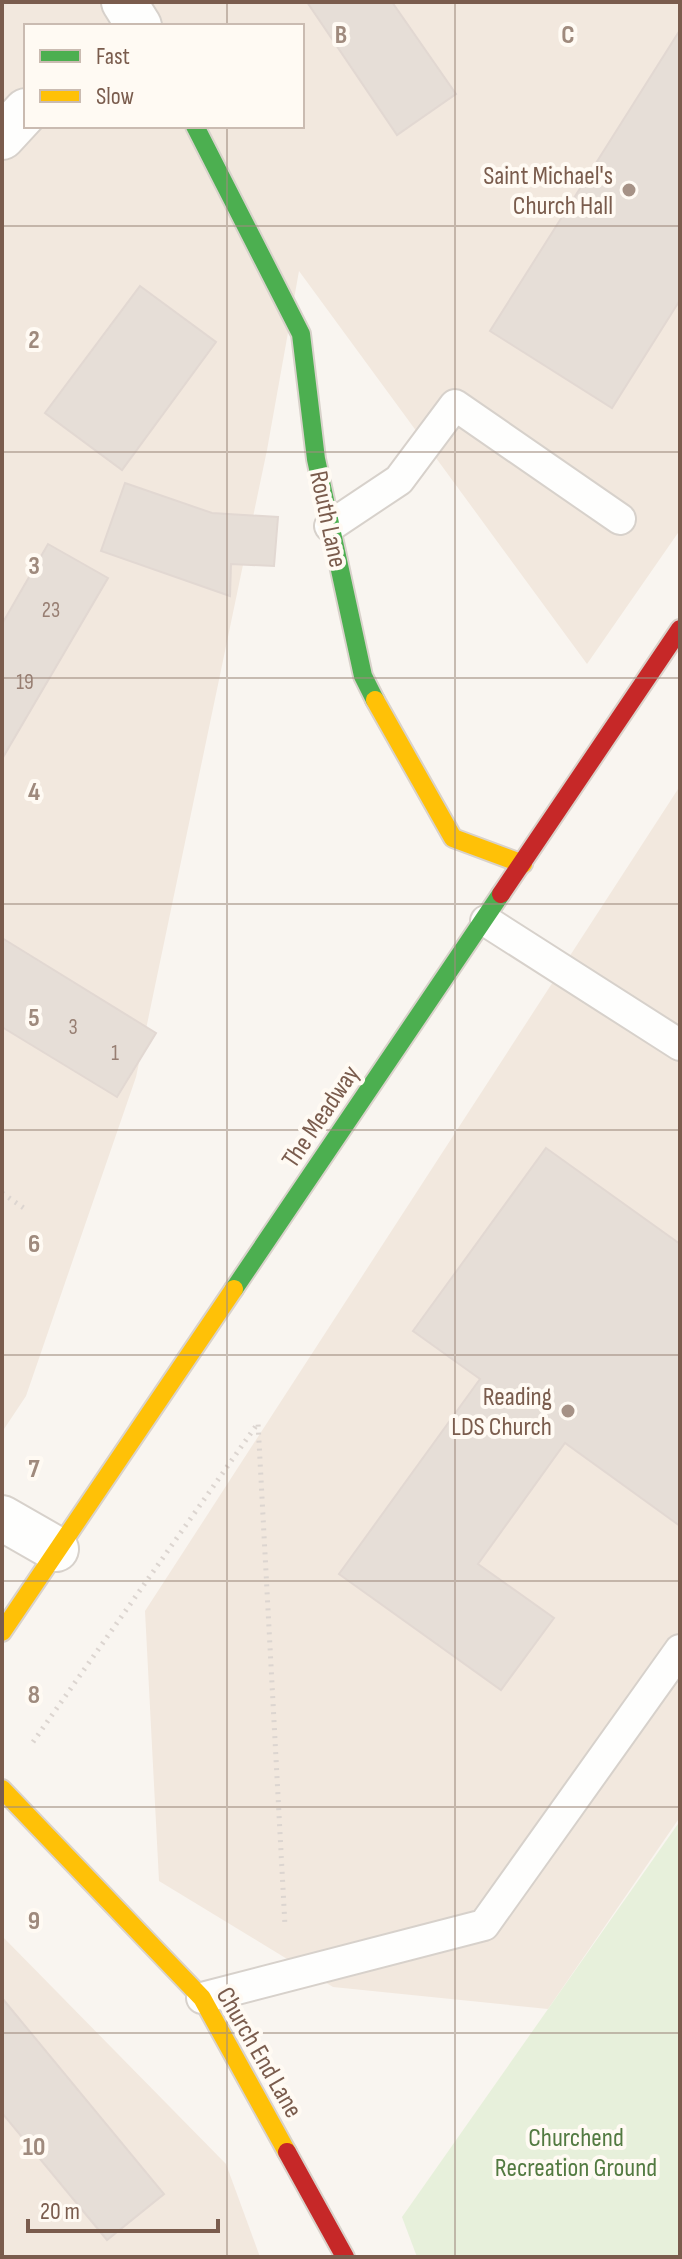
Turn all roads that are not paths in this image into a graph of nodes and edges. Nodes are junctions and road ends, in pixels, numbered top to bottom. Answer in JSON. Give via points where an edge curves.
{"nodes":[{"id":1,"x":24,"y":113,"type":"edge"},
{"id":2,"x":196,"y":128,"type":"edge"},
{"id":3,"x":2,"y":137,"type":"edge"},
{"id":4,"x":620,"y":519,"type":"dead end"},
{"id":5,"x":330,"y":526,"type":"junction"},
{"id":6,"x":680,"y":629,"type":"edge"},
{"id":7,"x":523,"y":864,"type":"junction"},
{"id":8,"x":486,"y":921,"type":"junction"},
{"id":9,"x":680,"y":1045,"type":"edge"},
{"id":10,"x":2,"y":1518,"type":"edge"},
{"id":11,"x":56,"y":1549,"type":"junction"},
{"id":12,"x":2,"y":1632,"type":"edge"},
{"id":13,"x":680,"y":1650,"type":"edge"},
{"id":14,"x":2,"y":1789,"type":"edge"},
{"id":15,"x":202,"y":1998,"type":"junction"},
{"id":16,"x":345,"y":2257,"type":"edge"}],
"edges":[{"from":1,"to":3,"type":"street"},
{"from":2,"to":5,"type":"street","name":"Routh Lane","via":[[301,334]]},
{"from":4,"to":5,"type":"lane","via":[[455,405],[399,480]]},
{"from":5,"to":7,"type":"street","name":"Routh Lane","via":[[363,676],[402,752],[453,838]]},
{"from":6,"to":7,"type":"street","name":"The Meadway"},
{"from":7,"to":8,"type":"street","name":"The Meadway"},
{"from":8,"to":9,"type":"lane"},
{"from":8,"to":11,"type":"street","name":"The Meadway"},
{"from":10,"to":11,"type":"street"},
{"from":11,"to":12,"type":"street","name":"The Meadway"},
{"from":13,"to":15,"type":"lane","via":[[484,1925]]},
{"from":14,"to":15,"type":"street","name":"Church End Lane"},
{"from":15,"to":16,"type":"street","name":"Church End Lane"}]}
